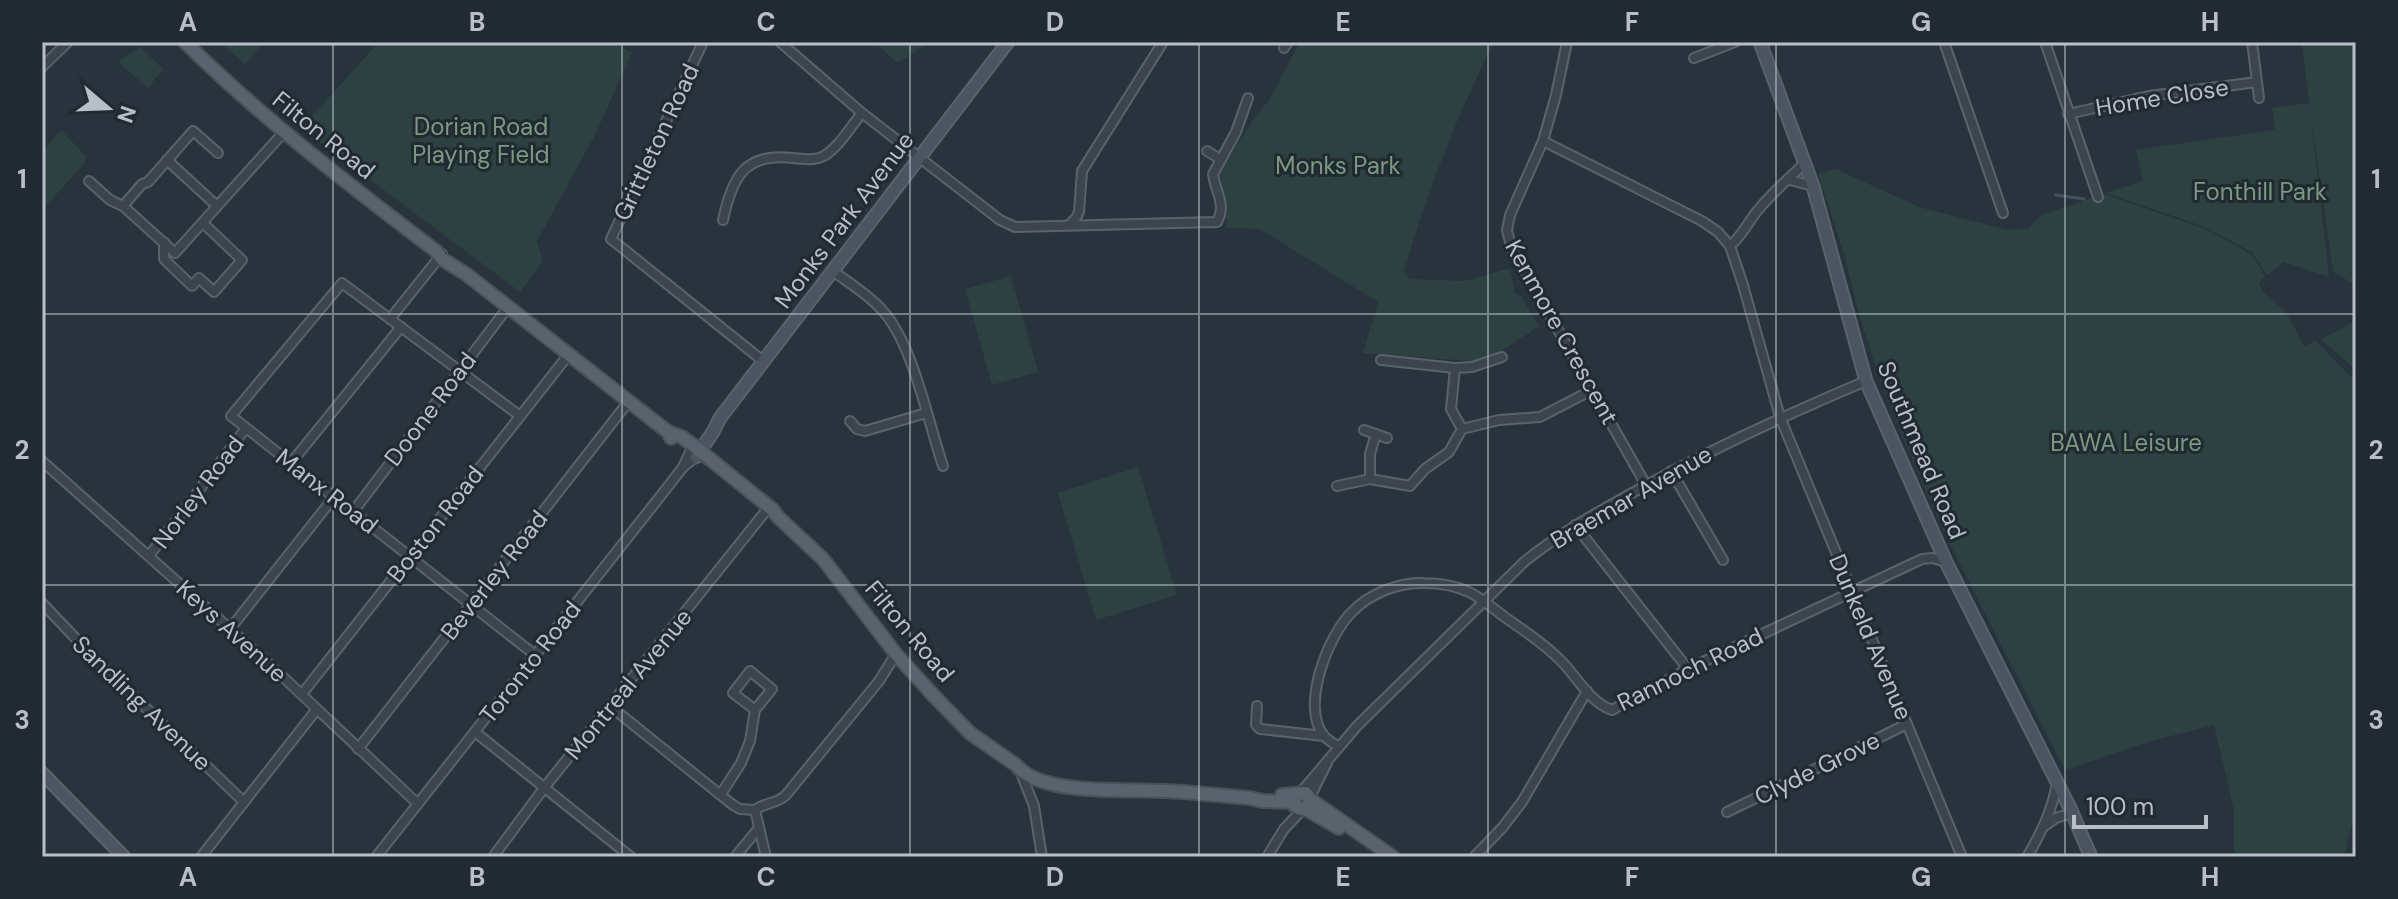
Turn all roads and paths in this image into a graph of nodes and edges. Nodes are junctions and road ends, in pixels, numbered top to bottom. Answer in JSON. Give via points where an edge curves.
{"nodes":[{"id":1,"x":68,"y":42,"type":"edge"},
{"id":2,"x":703,"y":42,"type":"edge"},
{"id":3,"x":780,"y":42,"type":"edge"},
{"id":4,"x":1008,"y":42,"type":"edge"},
{"id":5,"x":1163,"y":42,"type":"edge"},
{"id":6,"x":1567,"y":42,"type":"edge"},
{"id":7,"x":1735,"y":42,"type":"edge"},
{"id":8,"x":1760,"y":42,"type":"edge"},
{"id":9,"x":1944,"y":42,"type":"edge"},
{"id":10,"x":2045,"y":42,"type":"edge"},
{"id":11,"x":2252,"y":42,"type":"edge"},
{"id":12,"x":190,"y":44,"type":"edge"},
{"id":13,"x":1694,"y":58,"type":"dead end"},
{"id":14,"x":42,"y":67,"type":"edge"},
{"id":15,"x":2257,"y":82,"type":"junction"},
{"id":16,"x":1248,"y":98,"type":"dead end"},
{"id":17,"x":2259,"y":98,"type":"dead end"},
{"id":18,"x":862,"y":113,"type":"junction"},
{"id":19,"x":2068,"y":114,"type":"junction"},
{"id":20,"x":283,"y":133,"type":"junction"},
{"id":21,"x":1543,"y":141,"type":"junction"},
{"id":22,"x":1207,"y":151,"type":"dead end"},
{"id":23,"x":218,"y":153,"type":"dead end"},
{"id":24,"x":919,"y":158,"type":"junction"},
{"id":25,"x":1220,"y":159,"type":"junction"},
{"id":26,"x":167,"y":160,"type":"junction"},
{"id":27,"x":1805,"y":163,"type":"junction"},
{"id":28,"x":1790,"y":180,"type":"junction"},
{"id":29,"x":89,"y":181,"type":"dead end"},
{"id":30,"x":1813,"y":186,"type":"junction"},
{"id":31,"x":2098,"y":197,"type":"dead end"},
{"id":32,"x":123,"y":206,"type":"junction"},
{"id":33,"x":217,"y":206,"type":"junction"},
{"id":34,"x":2003,"y":213,"type":"dead end"},
{"id":35,"x":723,"y":220,"type":"dead end"},
{"id":36,"x":203,"y":223,"type":"junction"},
{"id":37,"x":1069,"y":225,"type":"junction"},
{"id":38,"x":164,"y":242,"type":"junction"},
{"id":39,"x":1730,"y":246,"type":"junction"},
{"id":40,"x":441,"y":255,"type":"junction"},
{"id":41,"x":833,"y":271,"type":"junction"},
{"id":42,"x":508,"y":307,"type":"junction"},
{"id":43,"x":390,"y":319,"type":"junction"},
{"id":44,"x":401,"y":327,"type":"junction"},
{"id":45,"x":569,"y":354,"type":"junction"},
{"id":46,"x":1502,"y":357,"type":"dead end"},
{"id":47,"x":1381,"y":360,"type":"dead end"},
{"id":48,"x":763,"y":361,"type":"junction"},
{"id":49,"x":1455,"y":368,"type":"junction"},
{"id":50,"x":459,"y":371,"type":"junction"},
{"id":51,"x":1866,"y":381,"type":"junction"},
{"id":52,"x":1592,"y":390,"type":"junction"},
{"id":53,"x":629,"y":401,"type":"junction"},
{"id":54,"x":926,"y":413,"type":"junction"},
{"id":55,"x":520,"y":416,"type":"junction"},
{"id":56,"x":1780,"y":417,"type":"junction"},
{"id":57,"x":850,"y":421,"type":"dead end"},
{"id":58,"x":246,"y":428,"type":"junction"},
{"id":59,"x":1462,"y":429,"type":"junction"},
{"id":60,"x":1364,"y":430,"type":"dead end"},
{"id":61,"x":1376,"y":434,"type":"junction"},
{"id":62,"x":1387,"y":438,"type":"dead end"},
{"id":63,"x":695,"y":451,"type":"junction"},
{"id":64,"x":42,"y":461,"type":"edge"},
{"id":65,"x":291,"y":463,"type":"junction"},
{"id":66,"x":943,"y":466,"type":"dead end"},
{"id":67,"x":1671,"y":471,"type":"junction"},
{"id":68,"x":1370,"y":479,"type":"junction"},
{"id":69,"x":1646,"y":485,"type":"junction"},
{"id":70,"x":1337,"y":486,"type":"dead end"},
{"id":71,"x":334,"y":497,"type":"junction"},
{"id":72,"x":353,"y":512,"type":"junction"},
{"id":73,"x":765,"y":512,"type":"junction"},
{"id":74,"x":778,"y":517,"type":"junction"},
{"id":75,"x":1575,"y":525,"type":"junction"},
{"id":76,"x":1934,"y":535,"type":"junction"},
{"id":77,"x":149,"y":556,"type":"junction"},
{"id":78,"x":410,"y":557,"type":"junction"},
{"id":79,"x":1922,"y":559,"type":"junction"},
{"id":80,"x":1723,"y":560,"type":"dead end"},
{"id":81,"x":1946,"y":562,"type":"junction"},
{"id":82,"x":1852,"y":593,"type":"junction"},
{"id":83,"x":1483,"y":601,"type":"junction"},
{"id":84,"x":42,"y":603,"type":"edge"},
{"id":85,"x":471,"y":605,"type":"junction"},
{"id":86,"x":230,"y":629,"type":"junction"},
{"id":87,"x":896,"y":654,"type":"junction"},
{"id":88,"x":535,"y":655,"type":"junction"},
{"id":89,"x":1688,"y":669,"type":"junction"},
{"id":90,"x":1587,"y":691,"type":"junction"},
{"id":91,"x":302,"y":694,"type":"junction"},
{"id":92,"x":610,"y":706,"type":"junction"},
{"id":93,"x":1257,"y":706,"type":"dead end"},
{"id":94,"x":317,"y":709,"type":"junction"},
{"id":95,"x":755,"y":710,"type":"junction"},
{"id":96,"x":1907,"y":724,"type":"junction"},
{"id":97,"x":475,"y":732,"type":"junction"},
{"id":98,"x":1324,"y":736,"type":"junction"},
{"id":99,"x":1339,"y":747,"type":"junction"},
{"id":100,"x":358,"y":749,"type":"junction"},
{"id":101,"x":1018,"y":768,"type":"junction"},
{"id":102,"x":42,"y":773,"type":"edge"},
{"id":103,"x":1046,"y":782,"type":"junction"},
{"id":104,"x":2057,"y":782,"type":"junction"},
{"id":105,"x":1074,"y":786,"type":"junction"},
{"id":106,"x":544,"y":788,"type":"junction"},
{"id":107,"x":721,"y":794,"type":"junction"},
{"id":108,"x":1302,"y":801,"type":"junction"},
{"id":109,"x":244,"y":802,"type":"junction"},
{"id":110,"x":418,"y":804,"type":"junction"},
{"id":111,"x":1034,"y":806,"type":"junction"},
{"id":112,"x":755,"y":810,"type":"junction"},
{"id":113,"x":1727,"y":812,"type":"dead end"},
{"id":114,"x":2072,"y":813,"type":"junction"},
{"id":115,"x":2045,"y":825,"type":"junction"},
{"id":116,"x":758,"y":829,"type":"junction"},
{"id":117,"x":124,"y":857,"type":"edge"},
{"id":118,"x":201,"y":857,"type":"edge"},
{"id":119,"x":376,"y":857,"type":"edge"},
{"id":120,"x":493,"y":857,"type":"edge"},
{"id":121,"x":631,"y":857,"type":"edge"},
{"id":122,"x":735,"y":857,"type":"edge"},
{"id":123,"x":766,"y":857,"type":"edge"},
{"id":124,"x":1042,"y":857,"type":"edge"},
{"id":125,"x":1267,"y":857,"type":"edge"},
{"id":126,"x":1393,"y":857,"type":"edge"},
{"id":127,"x":1474,"y":857,"type":"edge"},
{"id":128,"x":1962,"y":857,"type":"edge"},
{"id":129,"x":2027,"y":857,"type":"edge"},
{"id":130,"x":2091,"y":857,"type":"edge"}],
"edges":[{"from":1,"to":14,"type":"street"},
{"from":2,"to":48,"type":"street","name":"Grittleton Road","via":[[611,239]]},
{"from":3,"to":18,"type":"street"},
{"from":4,"to":24,"type":"main road","name":"Monks Park Avenue"},
{"from":5,"to":37,"type":"street","via":[[1082,171],[1079,212]]},
{"from":6,"to":21,"type":"street"},
{"from":7,"to":13,"type":"street"},
{"from":8,"to":27,"type":"main road","name":"Southmead Road"},
{"from":9,"to":34,"type":"street"},
{"from":10,"to":19,"type":"street"},
{"from":11,"to":15,"type":"street"},
{"from":12,"to":20,"type":"main road","name":"Filton Road"},
{"from":15,"to":17,"type":"street"},
{"from":15,"to":19,"type":"street","name":"Home Close","via":[[2149,96]]},
{"from":16,"to":25,"type":"street","via":[[1249,111]]},
{"from":18,"to":24,"type":"street"},
{"from":18,"to":35,"type":"street","via":[[826,155],[806,160],[773,156],[750,164],[732,186]]},
{"from":19,"to":31,"type":"street"},
{"from":20,"to":33,"type":"street"},
{"from":20,"to":40,"type":"main road","name":"Filton Road"},
{"from":21,"to":39,"type":"street","via":[[1702,221]]},
{"from":21,"to":52,"type":"street","name":"Kenmore Crescent","via":[[1507,230],[1511,247]]},
{"from":22,"to":25,"type":"street"},
{"from":23,"to":26,"type":"street","via":[[193,131]]},
{"from":24,"to":37,"type":"street","via":[[1000,220],[1021,227]]},
{"from":24,"to":41,"type":"main road","name":"Monks Park Avenue"},
{"from":25,"to":37,"type":"street","via":[[1213,174],[1221,198],[1217,222]]},
{"from":26,"to":32,"type":"street"},
{"from":26,"to":33,"type":"street"},
{"from":27,"to":28,"type":"street"},
{"from":27,"to":30,"type":"main road","name":"Southmead Road"},
{"from":28,"to":30,"type":"street"},
{"from":28,"to":39,"type":"street"},
{"from":29,"to":32,"type":"street"},
{"from":30,"to":51,"type":"main road","name":"Southmead Road"},
{"from":32,"to":38,"type":"street"},
{"from":33,"to":36,"type":"street"},
{"from":36,"to":38,"type":"street","via":[[175,253]]},
{"from":36,"to":38,"type":"street","via":[[242,260],[214,292],[199,278],[192,286],[164,259]]},
{"from":39,"to":56,"type":"street"},
{"from":40,"to":42,"type":"main road","name":"Filton Road"},
{"from":40,"to":43,"type":"street"},
{"from":41,"to":48,"type":"main road","name":"Monks Park Avenue"},
{"from":41,"to":54,"type":"street","via":[[889,319],[906,351]]},
{"from":42,"to":45,"type":"main road","name":"Filton Road"},
{"from":42,"to":50,"type":"street","name":"Doone Road"},
{"from":43,"to":44,"type":"street"},
{"from":43,"to":58,"type":"street","name":"Manx Road","via":[[342,283],[231,416]]},
{"from":44,"to":50,"type":"street"},
{"from":44,"to":65,"type":"street"},
{"from":45,"to":53,"type":"main road","name":"Filton Road"},
{"from":45,"to":55,"type":"street","name":"Boston Road"},
{"from":46,"to":49,"type":"street"},
{"from":47,"to":49,"type":"street"},
{"from":48,"to":63,"type":"main road","name":"Monks Park Avenue"},
{"from":49,"to":59,"type":"street","via":[[1451,409]]},
{"from":50,"to":55,"type":"street"},
{"from":50,"to":72,"type":"street","name":"Doone Road"},
{"from":51,"to":56,"type":"street","name":"Braemar Avenue"},
{"from":51,"to":76,"type":"main road","name":"Southmead Road"},
{"from":52,"to":59,"type":"street","via":[[1540,417]]},
{"from":52,"to":69,"type":"street","name":"Kenmore Crescent"},
{"from":53,"to":63,"type":"main road","name":"Filton Road","via":[[676,443]]},
{"from":53,"to":85,"type":"street","name":"Beverley Road"},
{"from":54,"to":57,"type":"street","via":[[865,431]]},
{"from":54,"to":66,"type":"street"},
{"from":55,"to":78,"type":"street","name":"Boston Road"},
{"from":56,"to":67,"type":"street","name":"Braemar Avenue"},
{"from":56,"to":82,"type":"street","name":"Dunkeld Avenue"},
{"from":58,"to":65,"type":"street","name":"Manx Road"},
{"from":58,"to":77,"type":"street","name":"Norley Road"},
{"from":59,"to":68,"type":"street","via":[[1449,452],[1410,486]]},
{"from":60,"to":61,"type":"street"},
{"from":61,"to":62,"type":"street"},
{"from":61,"to":68,"type":"street"},
{"from":63,"to":73,"type":"main road","name":"Filton Road"},
{"from":63,"to":74,"type":"main road","name":"Filton Road"},
{"from":63,"to":88,"type":"street","name":"Toronto Road"},
{"from":64,"to":77,"type":"street","name":"Keys Avenue"},
{"from":65,"to":71,"type":"street","name":"Manx Road"},
{"from":67,"to":69,"type":"street","name":"Braemar Avenue"},
{"from":67,"to":80,"type":"street"},
{"from":68,"to":70,"type":"street"},
{"from":69,"to":75,"type":"street","name":"Braemar Avenue"},
{"from":71,"to":72,"type":"street","name":"Manx Road"},
{"from":71,"to":86,"type":"street"},
{"from":72,"to":78,"type":"street","name":"Manx Road"},
{"from":73,"to":74,"type":"main road","name":"Filton Road"},
{"from":73,"to":92,"type":"street","name":"Montreal Avenue"},
{"from":74,"to":87,"type":"main road","name":"Filton Road","via":[[823,559]]},
{"from":75,"to":83,"type":"street","name":"Braemar Avenue"},
{"from":75,"to":89,"type":"street"},
{"from":76,"to":79,"type":"street"},
{"from":76,"to":81,"type":"main road","name":"Southmead Road"},
{"from":77,"to":86,"type":"street","name":"Keys Avenue"},
{"from":78,"to":85,"type":"street","name":"Manx Road"},
{"from":78,"to":91,"type":"street","name":"Boston Road"},
{"from":79,"to":81,"type":"street"},
{"from":79,"to":82,"type":"street","name":"Rannoch Road"},
{"from":81,"to":104,"type":"main road","name":"Southmead Road"},
{"from":82,"to":89,"type":"street","name":"Rannoch Road"},
{"from":82,"to":96,"type":"street","name":"Dunkeld Avenue"},
{"from":83,"to":90,"type":"street","name":"Rannoch Road","via":[[1550,651]]},
{"from":83,"to":98,"type":"street","name":"Rannoch Road","via":[[1457,587],[1420,583],[1385,590],[1353,610],[1321,665],[1316,704]]},
{"from":83,"to":99,"type":"street","name":"Braemar Avenue"},
{"from":84,"to":109,"type":"street","name":"Sandling Avenue"},
{"from":85,"to":88,"type":"street","name":"Manx Road"},
{"from":85,"to":100,"type":"street","name":"Beverley Road"},
{"from":86,"to":91,"type":"street","name":"Keys Avenue"},
{"from":87,"to":101,"type":"main road","name":"Filton Road","via":[[970,733]]},
{"from":87,"to":112,"type":"street","via":[[786,795]]},
{"from":88,"to":97,"type":"street","name":"Toronto Road"},
{"from":89,"to":90,"type":"street","name":"Rannoch Road","via":[[1612,710]]},
{"from":90,"to":127,"type":"street","via":[[1522,802]]},
{"from":91,"to":94,"type":"street","name":"Keys Avenue"},
{"from":92,"to":106,"type":"street","name":"Montreal Avenue"},
{"from":92,"to":107,"type":"street"},
{"from":93,"to":98,"type":"street","via":[[1260,729]]},
{"from":94,"to":100,"type":"street","name":"Keys Avenue"},
{"from":94,"to":109,"type":"street"},
{"from":95,"to":95,"type":"street","via":[[733,693],[750,671],[772,689]]},
{"from":95,"to":107,"type":"street","via":[[750,741]]},
{"from":96,"to":113,"type":"street","name":"Clyde Grove"},
{"from":96,"to":128,"type":"street","name":"Dunkeld Avenue"},
{"from":97,"to":106,"type":"street"},
{"from":97,"to":110,"type":"street","name":"Toronto Road"},
{"from":98,"to":99,"type":"street"},
{"from":99,"to":108,"type":"street","name":"Braemar Avenue","via":[[1318,769]]},
{"from":100,"to":110,"type":"street","name":"Keys Avenue"},
{"from":101,"to":103,"type":"main road","name":"Filton Road"},
{"from":101,"to":105,"type":"main road","name":"Filton Road","via":[[1024,765]]},
{"from":101,"to":111,"type":"street"},
{"from":102,"to":117,"type":"main road"},
{"from":103,"to":105,"type":"main road","name":"Filton Road"},
{"from":103,"to":111,"type":"street","via":[[1036,790]]},
{"from":104,"to":114,"type":"main road","name":"Southmead Road"},
{"from":104,"to":115,"type":"street"},
{"from":105,"to":108,"type":"main road","name":"Filton Road"},
{"from":106,"to":120,"type":"street","name":"Montreal Avenue"},
{"from":106,"to":121,"type":"street"},
{"from":107,"to":112,"type":"street","via":[[737,807]]},
{"from":108,"to":125,"type":"street","name":"Braemar Avenue"},
{"from":108,"to":126,"type":"main road","via":[[1341,820]]},
{"from":109,"to":118,"type":"street"},
{"from":110,"to":119,"type":"street","name":"Toronto Road"},
{"from":111,"to":124,"type":"street"},
{"from":112,"to":116,"type":"street"},
{"from":114,"to":115,"type":"street"},
{"from":114,"to":130,"type":"main road","name":"Southmead Road"},
{"from":115,"to":129,"type":"street"},
{"from":116,"to":122,"type":"street"},
{"from":116,"to":123,"type":"street"}]}
